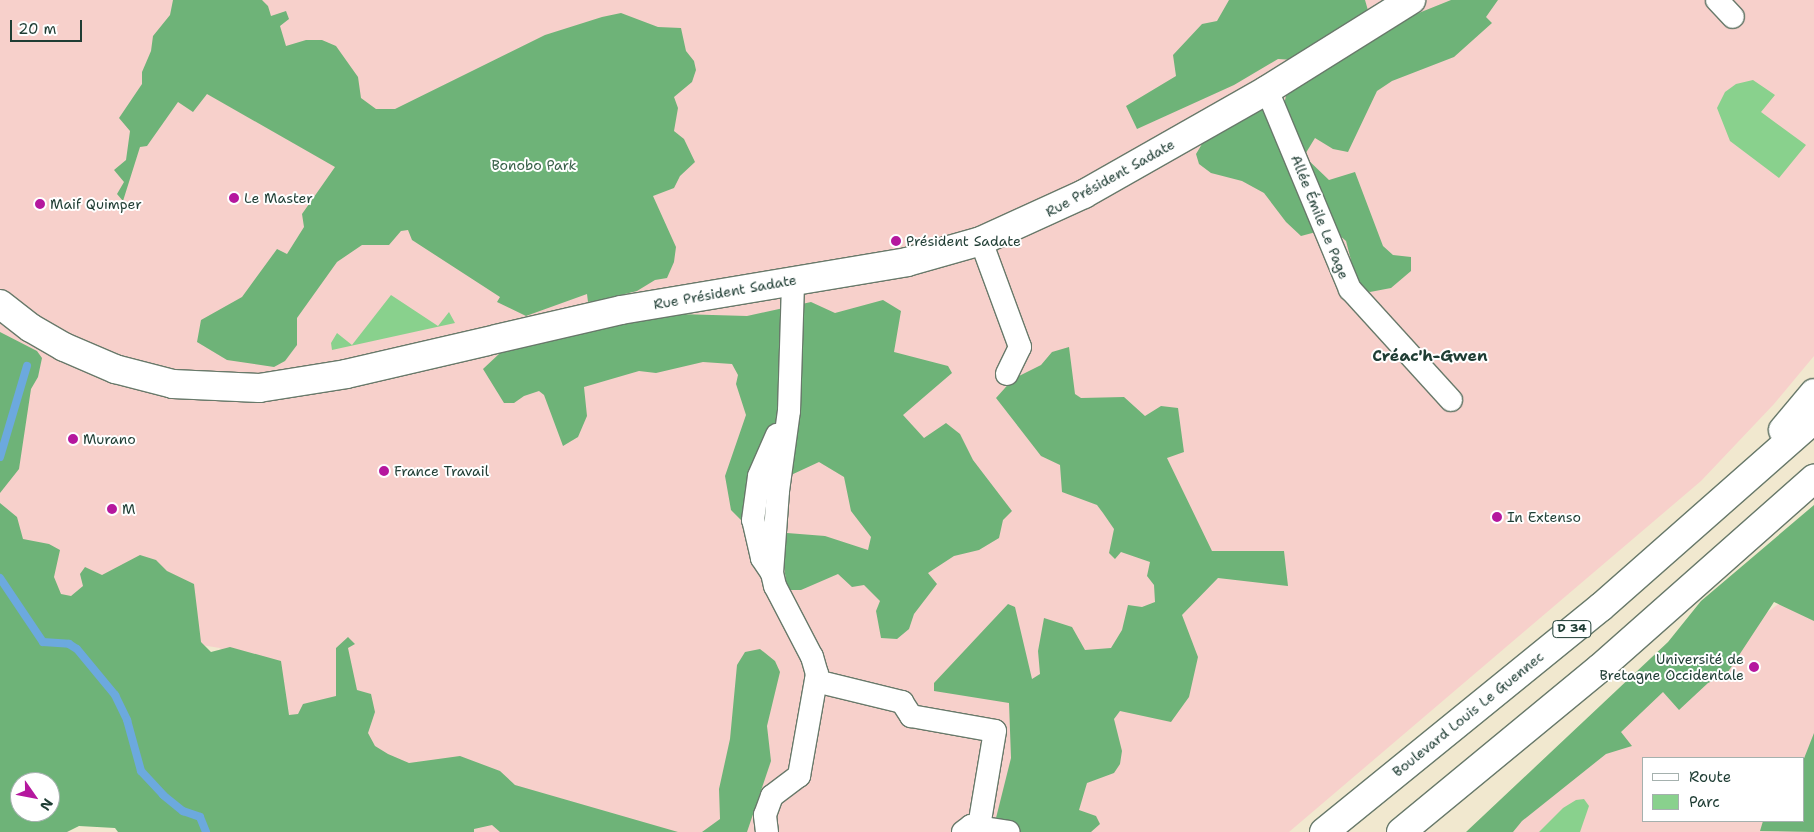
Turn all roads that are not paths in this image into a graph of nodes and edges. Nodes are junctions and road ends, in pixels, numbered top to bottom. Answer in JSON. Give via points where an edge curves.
{"nodes":[{"id":1,"x":1411,"y":0,"type":"edge"},
{"id":2,"x":1717,"y":0,"type":"edge"},
{"id":3,"x":1733,"y":17,"type":"dead end"},
{"id":4,"x":1267,"y":90,"type":"junction"},
{"id":5,"x":981,"y":240,"type":"junction"},
{"id":6,"x":793,"y":281,"type":"junction"},
{"id":7,"x":0,"y":304,"type":"edge"},
{"id":8,"x":1006,"y":374,"type":"dead end"},
{"id":9,"x":1814,"y":393,"type":"edge"},
{"id":10,"x":1451,"y":400,"type":"dead end"},
{"id":11,"x":1814,"y":419,"type":"edge"},
{"id":12,"x":1814,"y":479,"type":"edge"},
{"id":13,"x":1814,"y":489,"type":"edge"},
{"id":14,"x":1723,"y":501,"type":"junction"},
{"id":15,"x":1787,"y":505,"type":"junction"},
{"id":16,"x":816,"y":681,"type":"junction"},
{"id":17,"x":971,"y":830,"type":"edge"},
{"id":18,"x":767,"y":832,"type":"edge"},
{"id":19,"x":1010,"y":832,"type":"edge"},
{"id":20,"x":1324,"y":832,"type":"edge"},
{"id":21,"x":1400,"y":832,"type":"edge"}],
"edges":[{"from":1,"to":4,"type":"street","name":"Rue Président Sadate"},
{"from":2,"to":3,"type":"street"},
{"from":4,"to":5,"type":"street","name":"Rue Président Sadate","via":[[1076,197]]},
{"from":4,"to":10,"type":"street","name":"Allée Émile Le Page","via":[[1350,289]]},
{"from":5,"to":6,"type":"street","name":"Rue Président Sadate","via":[[907,262]]},
{"from":5,"to":8,"type":"street","via":[[1020,347]]},
{"from":6,"to":7,"type":"street","name":"Rue Président Sadate","via":[[621,310],[346,374],[259,388],[174,384],[115,369],[64,348]]},
{"from":6,"to":16,"type":"street","via":[[788,411],[772,573],[775,586],[812,657]]},
{"from":9,"to":14,"type":"street"},
{"from":11,"to":14,"type":"street","name":"Boulevard Louis Le Guennec","number":"D 34"},
{"from":12,"to":15,"type":"street"},
{"from":13,"to":15,"type":"street"},
{"from":14,"to":20,"type":"street","name":"Boulevard Louis Le Guennec","number":"D 34","via":[[1600,607]]},
{"from":15,"to":21,"type":"street","via":[[1593,675]]},
{"from":16,"to":17,"type":"street","via":[[902,702],[910,716],[995,731]]},
{"from":16,"to":18,"type":"street","via":[[799,776],[772,796],[765,815]]},
{"from":17,"to":19,"type":"street"}]}
